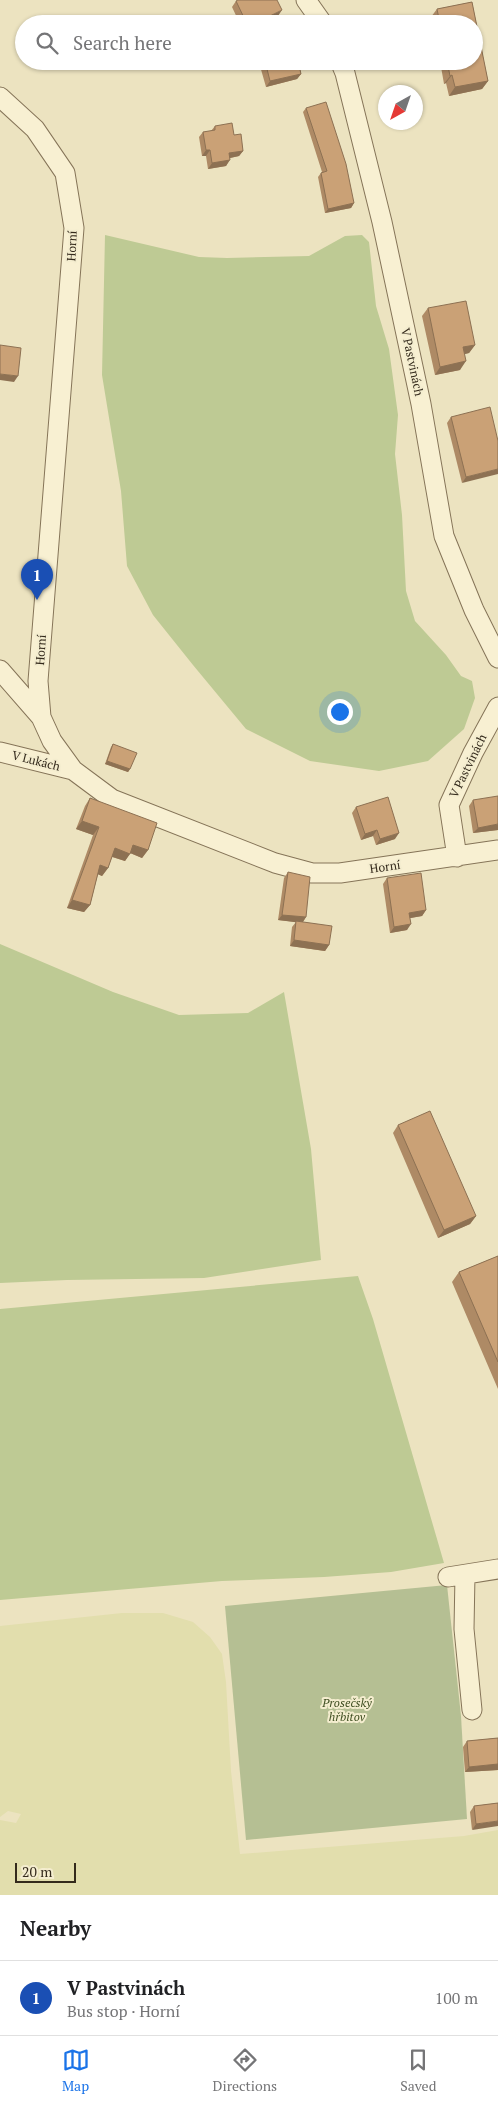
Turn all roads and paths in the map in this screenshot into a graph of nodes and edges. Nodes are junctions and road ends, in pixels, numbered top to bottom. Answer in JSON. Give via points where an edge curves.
{"nodes":[{"id":1,"x":306,"y":0,"type":"edge"},
{"id":2,"x":317,"y":15,"type":"edge"},
{"id":3,"x":344,"y":70,"type":"edge"},
{"id":4,"x":0,"y":97,"type":"edge"},
{"id":5,"x":498,"y":658,"type":"edge"},
{"id":6,"x":0,"y":670,"type":"edge"},
{"id":7,"x":498,"y":707,"type":"edge"},
{"id":8,"x":41,"y":717,"type":"junction"},
{"id":9,"x":0,"y":752,"type":"edge"},
{"id":10,"x":73,"y":770,"type":"junction"},
{"id":11,"x":498,"y":850,"type":"edge"},
{"id":12,"x":457,"y":857,"type":"junction"},
{"id":13,"x":498,"y":1569,"type":"edge"},
{"id":14,"x":472,"y":1710,"type":"dead end"}],
"edges":[{"from":1,"to":2,"type":"street"},
{"from":3,"to":5,"type":"street","name":"V Pastvinách","via":[[382,222],[421,404],[444,536],[474,610]]},
{"from":4,"to":8,"type":"street","name":"Horní","via":[[35,129],[66,173],[74,228],[38,681]]},
{"from":6,"to":8,"type":"street"},
{"from":7,"to":12,"type":"street","name":"V Pastvinách","via":[[449,805]]},
{"from":8,"to":10,"type":"street","name":"Horní","via":[[52,741]]},
{"from":9,"to":10,"type":"street","name":"V Lukách"},
{"from":10,"to":12,"type":"street","name":"Horní","via":[[112,798],[276,863],[312,873],[340,873]]},
{"from":11,"to":12,"type":"street","name":"Horní"},
{"from":13,"to":14,"type":"street","via":[[457,1576]]}]}
